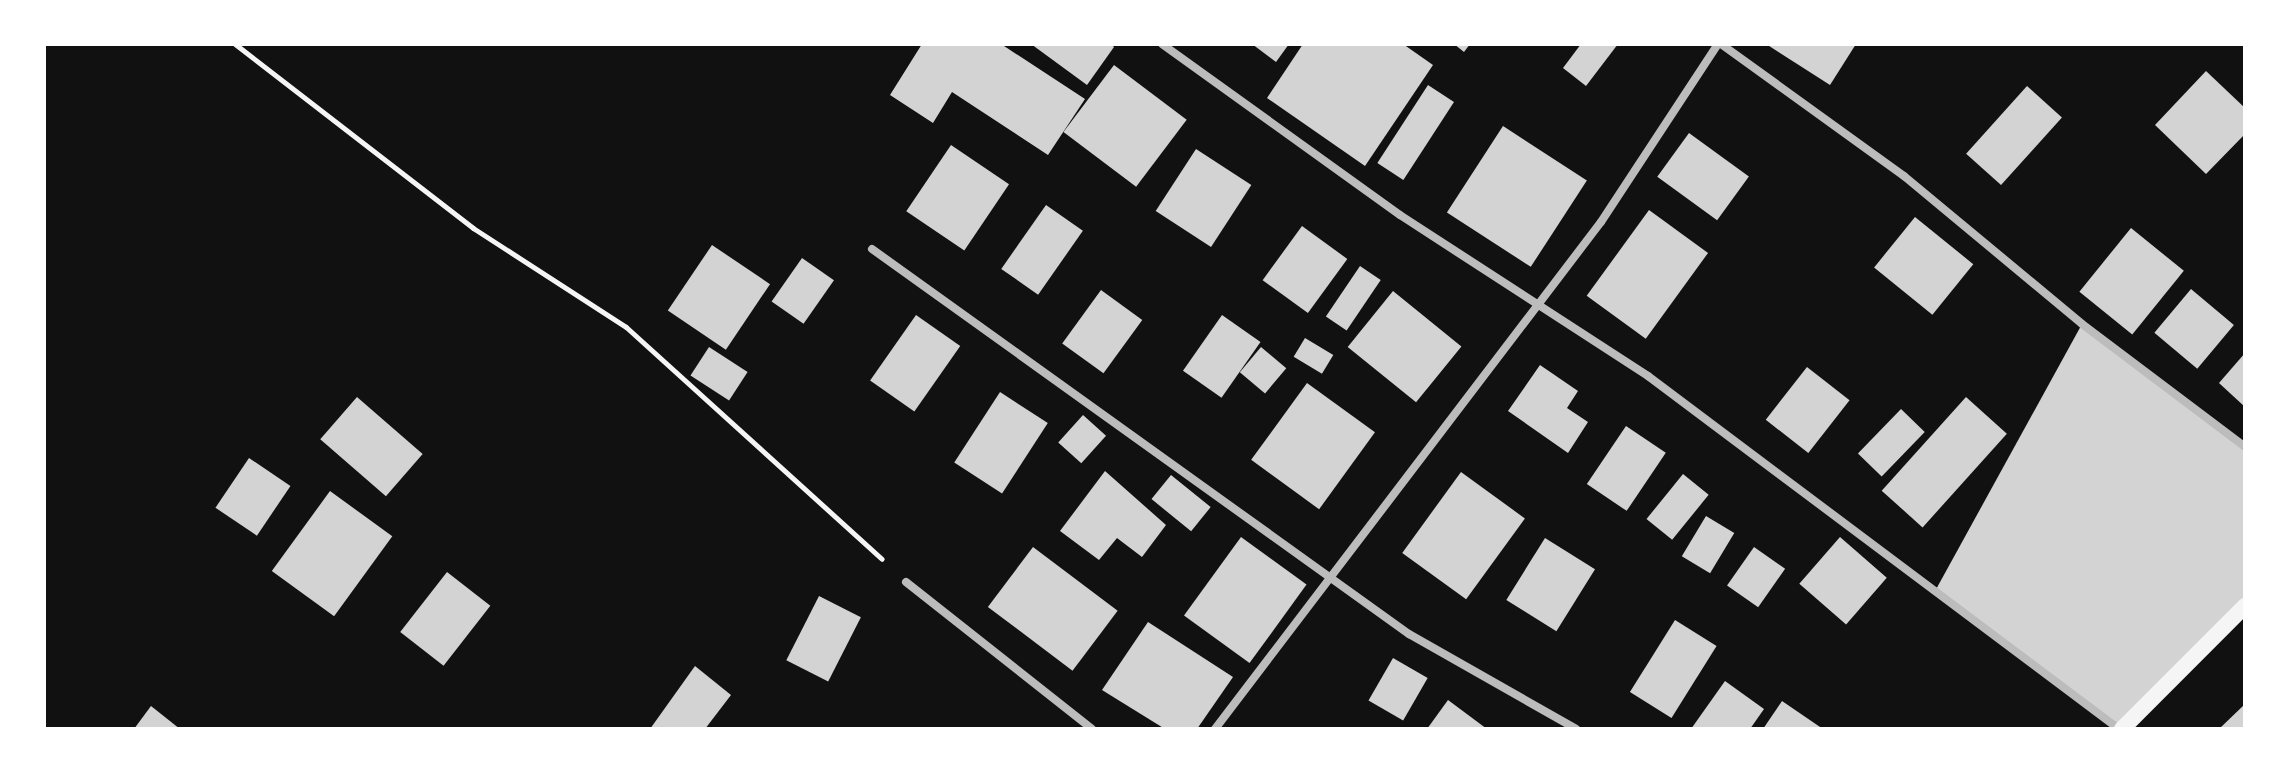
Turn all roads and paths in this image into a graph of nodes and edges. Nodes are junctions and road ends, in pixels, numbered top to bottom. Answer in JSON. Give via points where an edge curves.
{"nodes":[{"id":1,"x":235,"y":44,"type":"edge"},
{"id":2,"x":1162,"y":44,"type":"edge"},
{"id":3,"x":1720,"y":44,"type":"edge"},
{"id":4,"x":872,"y":249,"type":"dead end"},
{"id":5,"x":1538,"y":308,"type":"junction"},
{"id":6,"x":2245,"y":447,"type":"edge"},
{"id":7,"x":1330,"y":574,"type":"junction"},
{"id":8,"x":906,"y":582,"type":"joint"},
{"id":9,"x":2245,"y":606,"type":"edge"},
{"id":10,"x":1092,"y":729,"type":"edge"},
{"id":11,"x":1215,"y":729,"type":"edge"},
{"id":12,"x":1576,"y":729,"type":"edge"},
{"id":13,"x":2121,"y":729,"type":"edge"}],
"edges":[{"from":1,"to":8,"type":"path","via":[[473,228],[626,327]]},
{"from":2,"to":5,"type":"street"},
{"from":3,"to":5,"type":"street"},
{"from":3,"to":6,"type":"street","via":[[1904,176],[2082,324]]},
{"from":4,"to":7,"type":"street"},
{"from":5,"to":7,"type":"street"},
{"from":5,"to":13,"type":"street","via":[[1648,376]]},
{"from":7,"to":11,"type":"street"},
{"from":7,"to":12,"type":"street","via":[[1409,634]]},
{"from":8,"to":10,"type":"street"},
{"from":9,"to":13,"type":"main road"}]}
